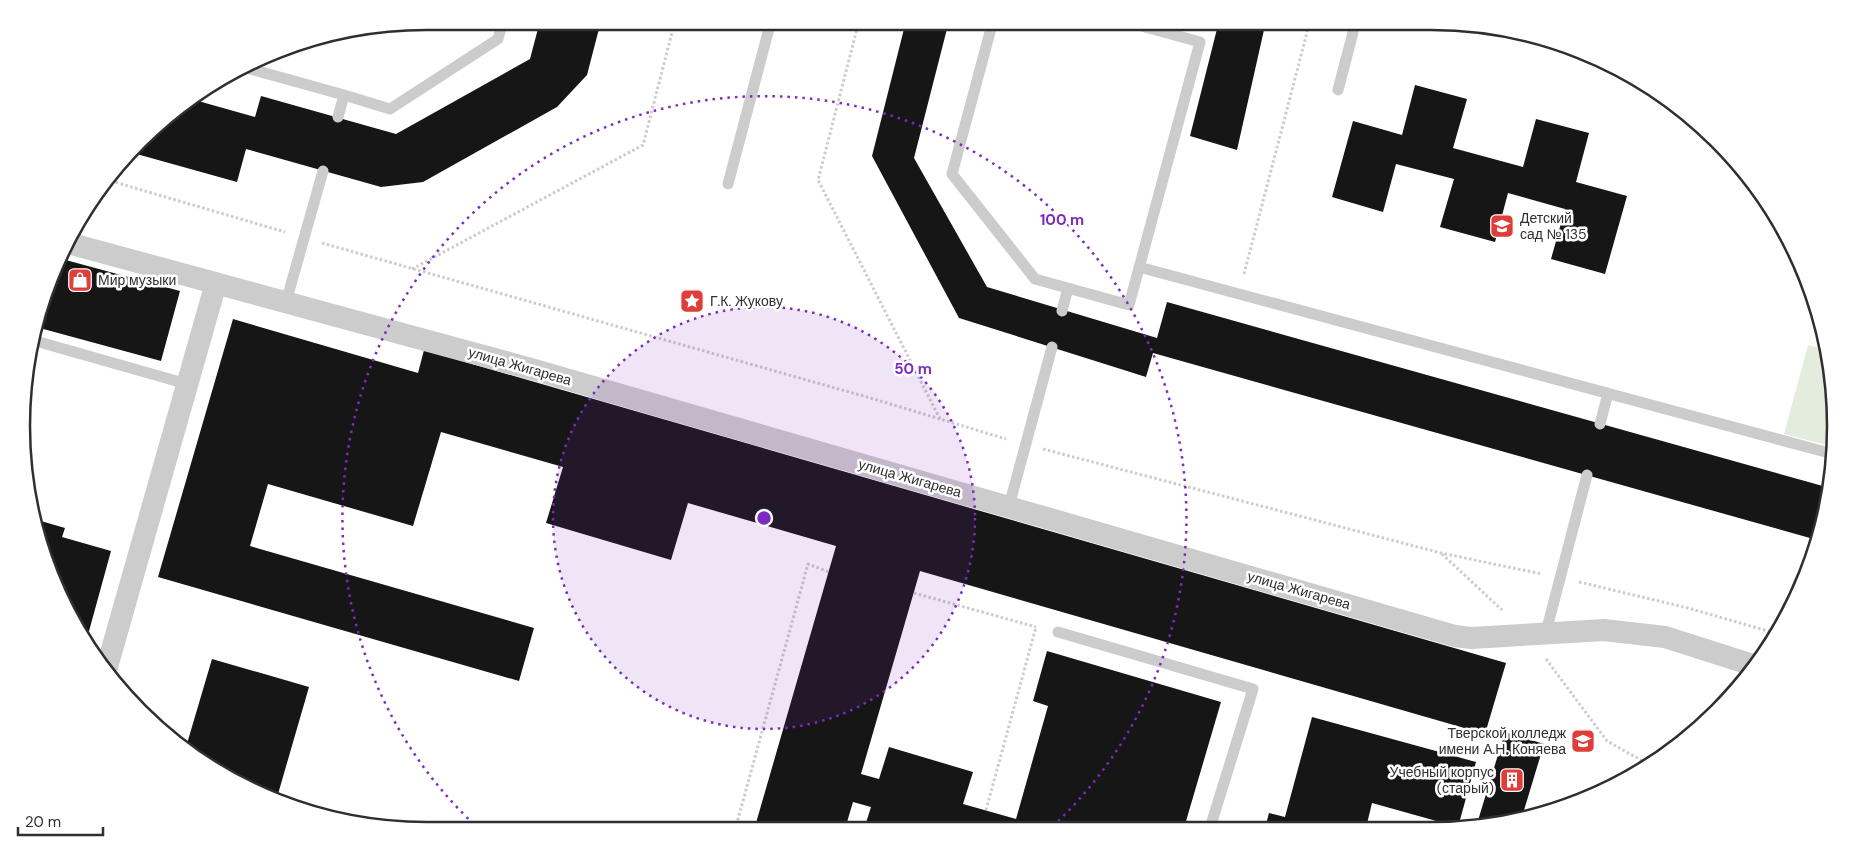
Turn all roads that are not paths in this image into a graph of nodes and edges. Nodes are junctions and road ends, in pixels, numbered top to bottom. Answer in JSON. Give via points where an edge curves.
{"nodes":[{"id":1,"x":500,"y":30,"type":"edge"},
{"id":2,"x":769,"y":30,"type":"edge"},
{"id":3,"x":991,"y":30,"type":"edge"},
{"id":4,"x":1156,"y":30,"type":"edge"},
{"id":5,"x":1354,"y":30,"type":"edge"},
{"id":6,"x":253,"y":70,"type":"edge"},
{"id":7,"x":1338,"y":90,"type":"dead end"},
{"id":8,"x":344,"y":95,"type":"junction"},
{"id":9,"x":338,"y":118,"type":"dead end"},
{"id":10,"x":323,"y":171,"type":"dead end"},
{"id":11,"x":728,"y":184,"type":"dead end"},
{"id":12,"x":74,"y":245,"type":"edge"},
{"id":13,"x":1139,"y":267,"type":"junction"},
{"id":14,"x":216,"y":282,"type":"junction"},
{"id":15,"x":1068,"y":288,"type":"junction"},
{"id":16,"x":286,"y":302,"type":"junction"},
{"id":17,"x":1062,"y":311,"type":"dead end"},
{"id":18,"x":39,"y":342,"type":"edge"},
{"id":19,"x":1052,"y":347,"type":"dead end"},
{"id":20,"x":187,"y":384,"type":"junction"},
{"id":21,"x":1608,"y":393,"type":"junction"},
{"id":22,"x":1600,"y":424,"type":"dead end"},
{"id":23,"x":1826,"y":452,"type":"edge"},
{"id":24,"x":1586,"y":475,"type":"dead end"},
{"id":25,"x":1009,"y":506,"type":"junction"},
{"id":26,"x":1058,"y":632,"type":"road end"},
{"id":27,"x":1546,"y":632,"type":"junction"},
{"id":28,"x":108,"y":662,"type":"edge"},
{"id":29,"x":1748,"y":663,"type":"edge"},
{"id":30,"x":1212,"y":822,"type":"edge"}],
"edges":[{"from":1,"to":8,"type":"lane","via":[[498,39],[390,108]]},
{"from":2,"to":11,"type":"lane"},
{"from":3,"to":15,"type":"lane","via":[[952,174],[1035,279]]},
{"from":4,"to":13,"type":"lane","via":[[1200,42]]},
{"from":5,"to":7,"type":"lane"},
{"from":6,"to":8,"type":"lane"},
{"from":8,"to":9,"type":"lane"},
{"from":10,"to":16,"type":"lane"},
{"from":12,"to":14,"type":"street","name":"улица Жигарева"},
{"from":13,"to":15,"type":"lane","via":[[1129,305]]},
{"from":13,"to":21,"type":"lane"},
{"from":14,"to":16,"type":"street","name":"улица Жигарева"},
{"from":14,"to":20,"type":"street"},
{"from":15,"to":17,"type":"lane"},
{"from":16,"to":25,"type":"street","name":"улица Жигарева"},
{"from":18,"to":20,"type":"lane"},
{"from":19,"to":25,"type":"lane"},
{"from":20,"to":28,"type":"street"},
{"from":21,"to":22,"type":"lane"},
{"from":21,"to":23,"type":"lane"},
{"from":24,"to":27,"type":"lane"},
{"from":25,"to":27,"type":"street","name":"улица Жигарева","via":[[1455,636],[1471,638]]},
{"from":26,"to":30,"type":"lane","via":[[1253,689]]},
{"from":27,"to":29,"type":"street","name":"улица Жигарева","via":[[1604,630],[1665,637]]}]}
